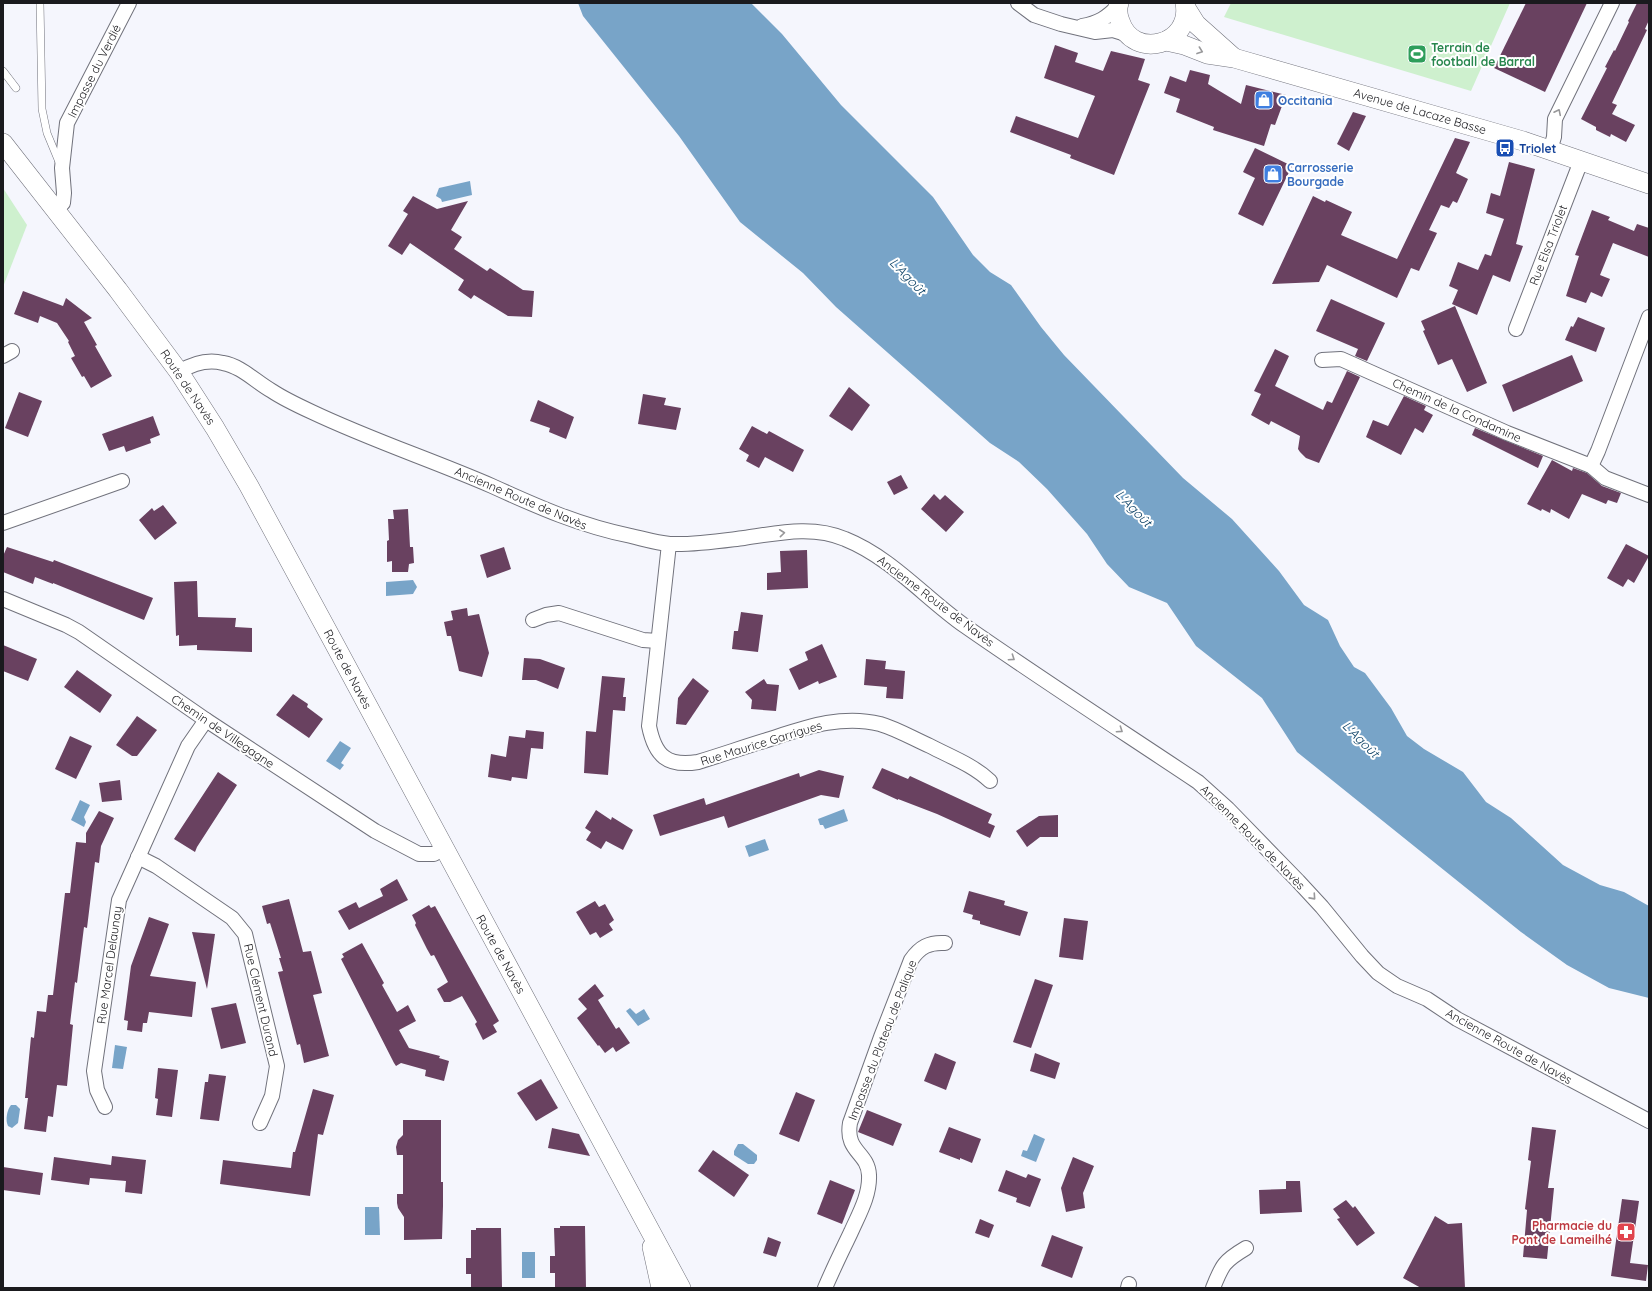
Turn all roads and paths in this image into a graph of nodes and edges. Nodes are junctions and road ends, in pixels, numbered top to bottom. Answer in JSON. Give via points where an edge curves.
{"nodes":[{"id":1,"x":40,"y":3,"type":"edge"},
{"id":2,"x":129,"y":3,"type":"edge"},
{"id":3,"x":1018,"y":3,"type":"edge"},
{"id":4,"x":1612,"y":3,"type":"edge"},
{"id":5,"x":1118,"y":4,"type":"edge"},
{"id":6,"x":1185,"y":6,"type":"edge"},
{"id":7,"x":1078,"y":27,"type":"junction"},
{"id":8,"x":1126,"y":34,"type":"junction"},
{"id":9,"x":1166,"y":41,"type":"junction"},
{"id":10,"x":1234,"y":58,"type":"junction"},
{"id":11,"x":3,"y":71,"type":"edge"},
{"id":12,"x":16,"y":88,"type":"dead end"},
{"id":13,"x":3,"y":143,"type":"edge"},
{"id":14,"x":1550,"y":150,"type":"junction"},
{"id":15,"x":1580,"y":161,"type":"junction"},
{"id":16,"x":62,"y":168,"type":"junction"},
{"id":17,"x":1649,"y":184,"type":"edge"},
{"id":18,"x":55,"y":210,"type":"junction"},
{"id":19,"x":1649,"y":316,"type":"edge"},
{"id":20,"x":1516,"y":329,"type":"dead end"},
{"id":21,"x":1322,"y":360,"type":"dead end"},
{"id":22,"x":179,"y":372,"type":"junction"},
{"id":23,"x":1591,"y":466,"type":"junction"},
{"id":24,"x":122,"y":481,"type":"dead end"},
{"id":25,"x":1649,"y":496,"type":"edge"},
{"id":26,"x":3,"y":523,"type":"edge"},
{"id":27,"x":669,"y":544,"type":"junction"},
{"id":28,"x":3,"y":599,"type":"edge"},
{"id":29,"x":533,"y":620,"type":"dead end"},
{"id":30,"x":658,"y":641,"type":"junction"},
{"id":31,"x":206,"y":720,"type":"junction"},
{"id":32,"x":990,"y":781,"type":"dead end"},
{"id":33,"x":444,"y":848,"type":"junction"},
{"id":34,"x":138,"y":857,"type":"junction"},
{"id":35,"x":945,"y":943,"type":"dead end"},
{"id":36,"x":105,"y":1107,"type":"dead end"},
{"id":37,"x":1649,"y":1120,"type":"edge"},
{"id":38,"x":260,"y":1123,"type":"dead end"},
{"id":39,"x":646,"y":1224,"type":"junction"},
{"id":40,"x":1246,"y":1248,"type":"dead end"},
{"id":41,"x":661,"y":1288,"type":"edge"},
{"id":42,"x":681,"y":1288,"type":"edge"},
{"id":43,"x":825,"y":1288,"type":"edge"},
{"id":44,"x":1213,"y":1288,"type":"edge"}],
"edges":[{"from":1,"to":16,"type":"lane","via":[[42,109],[47,133]]},
{"from":2,"to":16,"type":"street","name":"Impasse du Verdié","via":[[67,123]]},
{"from":3,"to":7,"type":"street","via":[[1040,17]]},
{"from":14,"to":4,"type":"street","one_way":true,"via":[[1555,119]]},
{"from":5,"to":7,"type":"street","via":[[1108,17],[1094,24]]},
{"from":5,"to":8,"type":"main road","via":[[1118,16]]},
{"from":6,"to":9,"type":"main road","via":[[1185,18],[1181,28],[1175,36]]},
{"from":6,"to":10,"type":"main road","via":[[1196,24]]},
{"from":7,"to":8,"type":"street","via":[[1095,32],[1113,30]]},
{"from":8,"to":9,"type":"main road","via":[[1145,44],[1156,45]]},
{"from":9,"to":10,"type":"main road","name":"Avenue de Lacaze Basse","one_way":true,"via":[[1206,54]]},
{"from":10,"to":14,"type":"main road","name":"Avenue de Lacaze Basse"},
{"from":11,"to":12,"type":"lane"},
{"from":13,"to":18,"type":"main road","name":"Route de Navès"},
{"from":14,"to":15,"type":"main road","name":"Avenue de Lacaze Basse"},
{"from":15,"to":17,"type":"main road","name":"Avenue de Lacaze Basse"},
{"from":15,"to":20,"type":"street","name":"Rue Elsa Triolet"},
{"from":16,"to":18,"type":"street","name":"Impasse du Verdié","via":[[63,203]]},
{"from":18,"to":22,"type":"main road","name":"Route de Navès"},
{"from":19,"to":23,"type":"street"},
{"from":21,"to":23,"type":"street","name":"Chemin de la Condamine","via":[[1341,358],[1501,431]]},
{"from":22,"to":27,"type":"street","name":"Ancienne Route de Navès","via":[[198,363],[222,362],[313,413],[564,518],[596,528]]},
{"from":22,"to":33,"type":"main road","name":"Route de Navès","via":[[252,493]]},
{"from":23,"to":25,"type":"street","name":"Chemin de la Condamine","via":[[1606,478]]},
{"from":24,"to":26,"type":"street"},
{"from":27,"to":30,"type":"street","name":"Rue Maurice Garrigues"},
{"from":27,"to":37,"type":"street","name":"Ancienne Route de Navès","one_way":true,"via":[[702,543],[793,532],[820,532],[845,539],[887,563],[962,624],[1198,782],[1293,875],[1378,973],[1397,986],[1427,999],[1457,1019]]},
{"from":28,"to":31,"type":"street","name":"Chemin de Villegagne","via":[[79,632]]},
{"from":29,"to":30,"type":"street","via":[[559,613],[643,640]]},
{"from":30,"to":32,"type":"street","name":"Rue Maurice Garrigues","via":[[649,726],[652,741],[658,752],[667,760],[687,764],[698,762],[807,727],[846,720],[862,721],[880,724],[971,766]]},
{"from":31,"to":33,"type":"street","name":"Chemin de Villegagne","via":[[375,831],[411,851],[427,855]]},
{"from":31,"to":34,"type":"street","name":"Rue Marcel Delaunay","via":[[188,746]]},
{"from":33,"to":39,"type":"main road","name":"Route de Navès"},
{"from":34,"to":36,"type":"street","name":"Rue Marcel Delaunay","via":[[123,888],[116,912],[94,1071],[97,1090]]},
{"from":34,"to":38,"type":"street","name":"Rue Clément Durand","via":[[156,866],[232,918],[245,934],[277,1066],[272,1096]]},
{"from":35,"to":43,"type":"street","name":"Impasse du Plateau de Palique","via":[[925,945],[911,960],[850,1123],[849,1137],[866,1163],[869,1186],[864,1203]]},
{"from":39,"to":41,"type":"main road"},
{"from":39,"to":42,"type":"main road"},
{"from":40,"to":44,"type":"street","via":[[1232,1256],[1222,1267]]}]}
